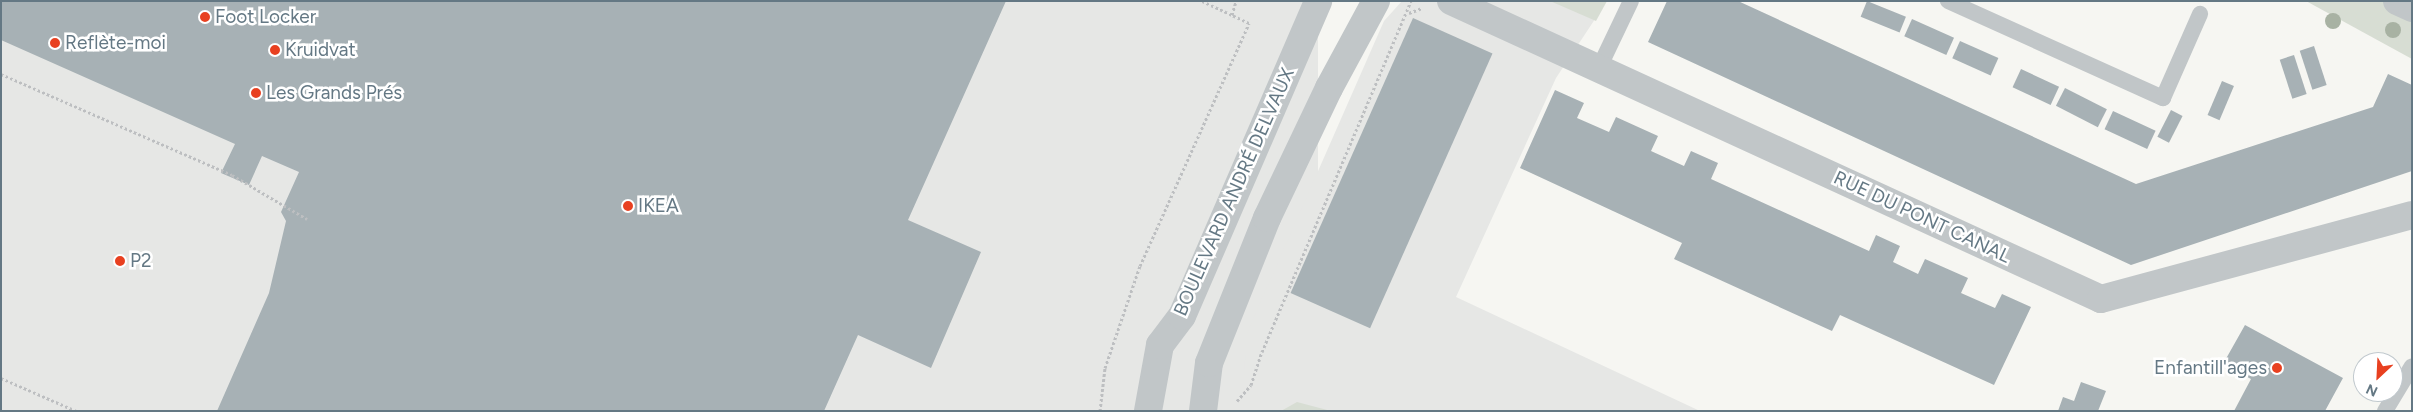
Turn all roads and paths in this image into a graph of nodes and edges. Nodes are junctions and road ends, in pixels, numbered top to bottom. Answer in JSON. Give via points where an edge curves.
{"nodes":[{"id":1,"x":1202,"y":1,"type":"edge"},
{"id":2,"x":1236,"y":1,"type":"edge"},
{"id":3,"x":1318,"y":1,"type":"edge"},
{"id":4,"x":1376,"y":1,"type":"edge"},
{"id":5,"x":1412,"y":1,"type":"edge"},
{"id":6,"x":1451,"y":1,"type":"edge"},
{"id":7,"x":1631,"y":1,"type":"edge"},
{"id":8,"x":1948,"y":1,"type":"edge"},
{"id":9,"x":2397,"y":1,"type":"edge"},
{"id":10,"x":2412,"y":8,"type":"edge"},
{"id":11,"x":2200,"y":14,"type":"dead end"},
{"id":12,"x":1232,"y":15,"type":"junction"},
{"id":13,"x":1599,"y":68,"type":"junction"},
{"id":14,"x":1,"y":74,"type":"edge"},
{"id":15,"x":2412,"y":215,"type":"edge"},
{"id":16,"x":307,"y":220,"type":"dead end"},
{"id":17,"x":2412,"y":366,"type":"edge"},
{"id":18,"x":1,"y":378,"type":"edge"},
{"id":19,"x":1234,"y":406,"type":"dead end"},
{"id":20,"x":76,"y":411,"type":"edge"},
{"id":21,"x":1100,"y":411,"type":"edge"},
{"id":22,"x":1148,"y":411,"type":"edge"},
{"id":23,"x":1203,"y":411,"type":"edge"},
{"id":24,"x":2385,"y":411,"type":"edge"}],
"edges":[{"from":1,"to":12,"type":"path"},
{"from":2,"to":12,"type":"path"},
{"from":3,"to":22,"type":"street","name":"BOULEVARD ANDRÉ DELVAUX","via":[[1182,316],[1160,345]]},
{"from":4,"to":23,"type":"street","via":[[1329,88],[1267,218],[1209,363]]},
{"from":5,"to":19,"type":"path","via":[[1262,352],[1251,385]]},
{"from":6,"to":13,"type":"street","name":"RUE DU PONT CANAL"},
{"from":7,"to":13,"type":"lane"},
{"from":8,"to":11,"type":"lane","via":[[2163,98]]},
{"from":9,"to":10,"type":"street"},
{"from":12,"to":21,"type":"path","via":[[1249,23],[1140,266],[1105,368]]},
{"from":13,"to":15,"type":"street","name":"RUE DU PONT CANAL","via":[[2100,299]]},
{"from":14,"to":16,"type":"path","via":[[232,175]]},
{"from":17,"to":24,"type":"lane"},
{"from":18,"to":20,"type":"path"}]}
